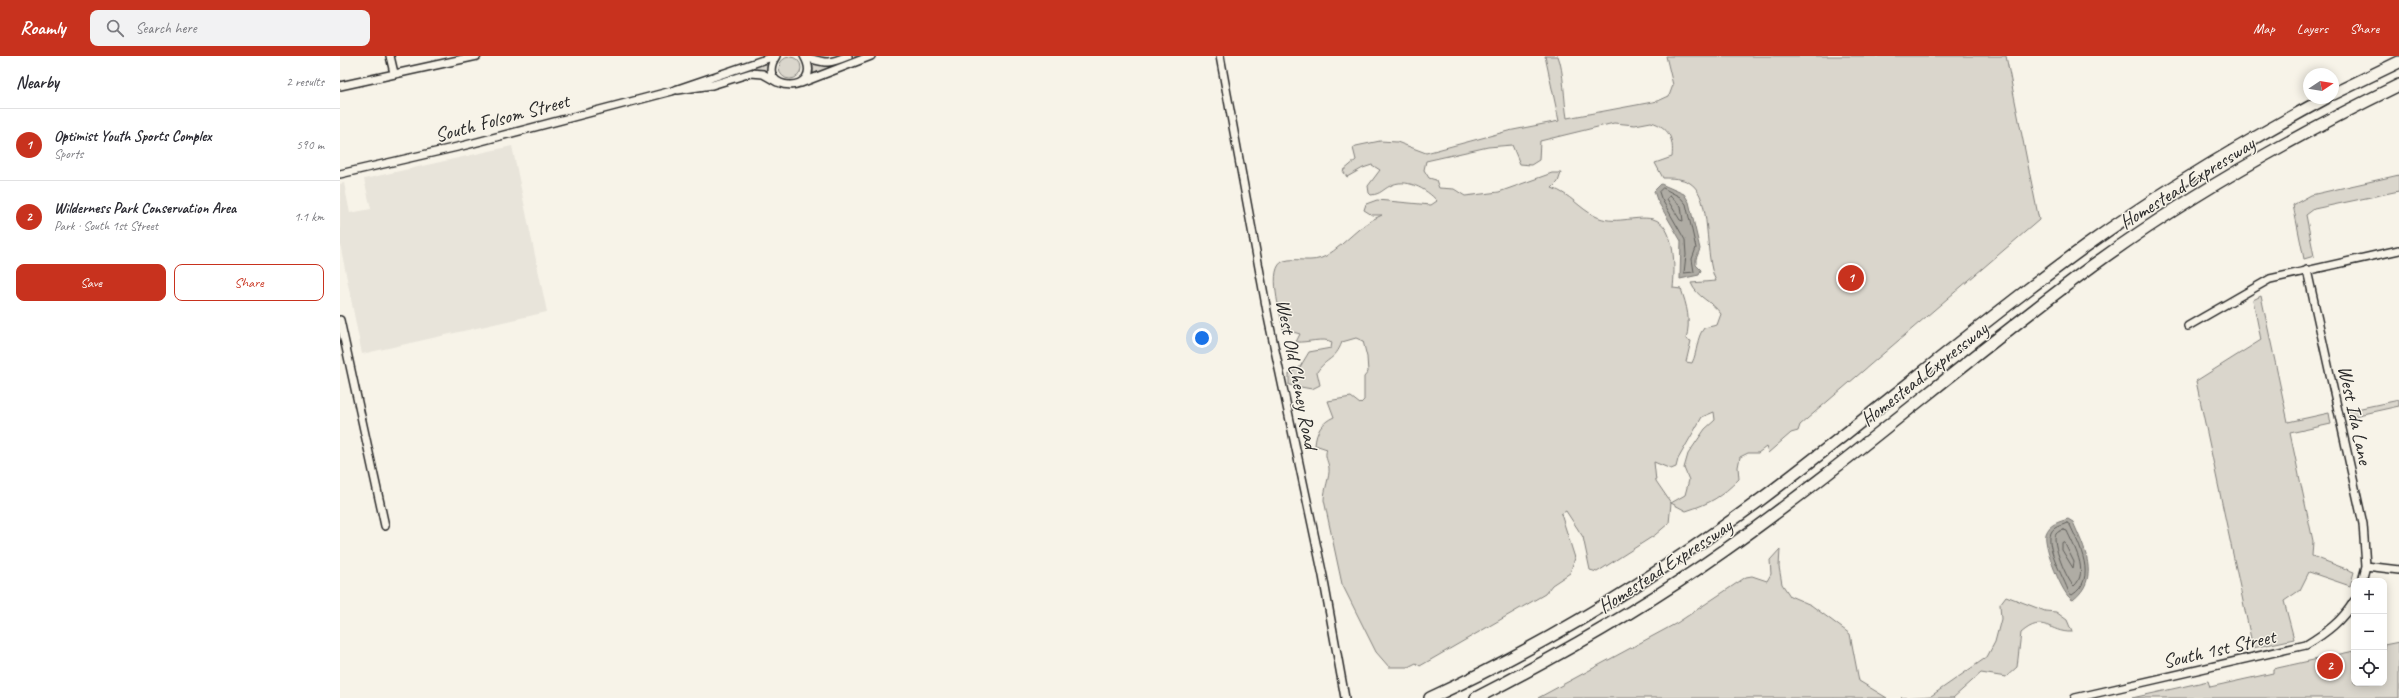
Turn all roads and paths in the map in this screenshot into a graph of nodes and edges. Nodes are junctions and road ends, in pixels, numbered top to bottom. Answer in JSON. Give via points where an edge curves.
{"nodes":[{"id":1,"x":390,"y":56,"type":"edge"},
{"id":2,"x":477,"y":56,"type":"edge"},
{"id":3,"x":775,"y":56,"type":"edge"},
{"id":4,"x":848,"y":56,"type":"edge"},
{"id":5,"x":871,"y":56,"type":"edge"},
{"id":6,"x":1220,"y":56,"type":"edge"},
{"id":7,"x":804,"y":57,"type":"edge"},
{"id":8,"x":2399,"y":62,"type":"edge"},
{"id":9,"x":394,"y":73,"type":"junction"},
{"id":10,"x":777,"y":82,"type":"junction"},
{"id":11,"x":801,"y":83,"type":"junction"},
{"id":12,"x":2399,"y":85,"type":"edge"},
{"id":13,"x":340,"y":86,"type":"edge"},
{"id":14,"x":672,"y":90,"type":"junction"},
{"id":15,"x":2339,"y":91,"type":"edge"},
{"id":16,"x":2316,"y":104,"type":"edge"},
{"id":17,"x":340,"y":174,"type":"edge"},
{"id":18,"x":2399,"y":250,"type":"edge"},
{"id":19,"x":2307,"y":270,"type":"junction"},
{"id":20,"x":340,"y":320,"type":"edge"},
{"id":21,"x":2188,"y":326,"type":"dead end"},
{"id":22,"x":385,"y":526,"type":"dead end"},
{"id":23,"x":2366,"y":566,"type":"junction"},
{"id":24,"x":2399,"y":570,"type":"edge"},
{"id":25,"x":2363,"y":578,"type":"edge"},
{"id":26,"x":2351,"y":606,"type":"edge"},
{"id":27,"x":1345,"y":698,"type":"edge"},
{"id":28,"x":1430,"y":698,"type":"edge"},
{"id":29,"x":1476,"y":698,"type":"edge"},
{"id":30,"x":2074,"y":698,"type":"edge"}],
"edges":[{"from":1,"to":9,"type":"street"},
{"from":2,"to":9,"type":"street"},
{"from":3,"to":10,"type":"street","via":[[771,66]]},
{"from":3,"to":14,"type":"street","name":"South Folsom Street"},
{"from":4,"to":7,"type":"street","via":[[828,63]]},
{"from":5,"to":11,"type":"street"},
{"from":6,"to":27,"type":"street","name":"West Old Cheney Road","via":[[1273,344],[1323,576]]},
{"from":7,"to":11,"type":"street","via":[[807,62],[807,74]]},
{"from":8,"to":15,"type":"highway"},
{"from":9,"to":13,"type":"street"},
{"from":10,"to":11,"type":"street","name":"South Folsom Street","via":[[789,86]]},
{"from":10,"to":14,"type":"street","name":"South Folsom Street","via":[[763,74],[751,73],[712,85]]},
{"from":12,"to":29,"type":"highway","name":"Homestead Expressway","via":[[2258,159],[2145,229],[2057,293],[1725,550],[1612,624]]},
{"from":14,"to":17,"type":"street","name":"South Folsom Street","via":[[480,142]]},
{"from":16,"to":28,"type":"highway","name":"Homestead Expressway","via":[[2190,176],[2088,244],[1760,500],[1659,570],[1548,637]]},
{"from":18,"to":19,"type":"street"},
{"from":19,"to":21,"type":"street","via":[[2260,283]]},
{"from":19,"to":23,"type":"street","name":"West Ida Lane","via":[[2363,524]]},
{"from":20,"to":22,"type":"street"},
{"from":23,"to":24,"type":"street"},
{"from":23,"to":25,"type":"street"},
{"from":26,"to":30,"type":"street","name":"South 1st Street","via":[[2334,626],[2306,645]]}]}
